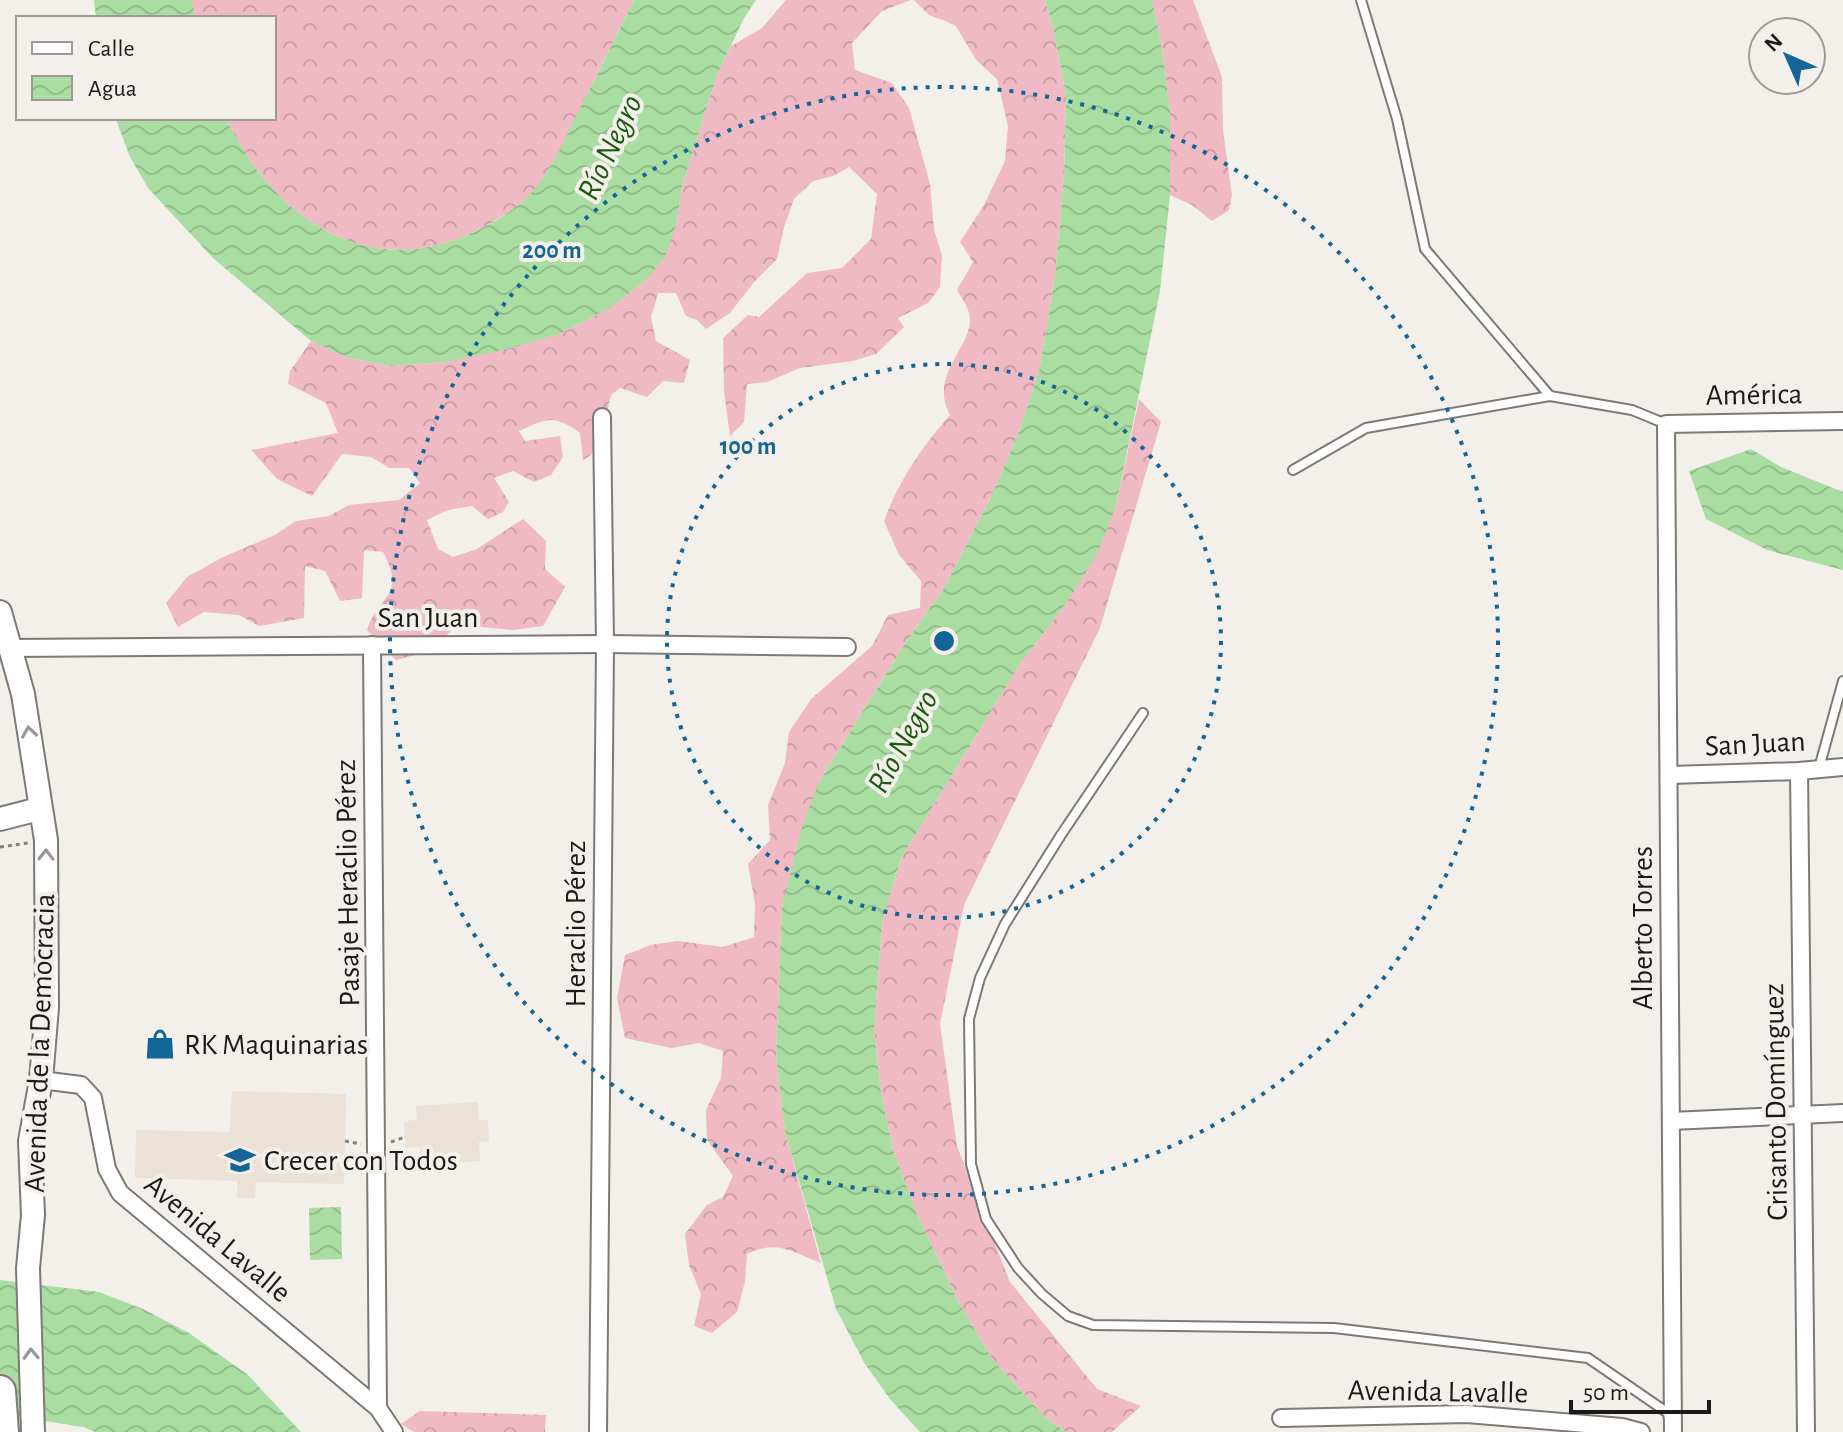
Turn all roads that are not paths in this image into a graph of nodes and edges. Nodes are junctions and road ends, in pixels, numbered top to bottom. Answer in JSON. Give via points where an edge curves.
{"nodes":[{"id":1,"x":1361,"y":0,"type":"edge"},
{"id":2,"x":1550,"y":396,"type":"junction"},
{"id":3,"x":602,"y":417,"type":"dead end"},
{"id":4,"x":1843,"y":421,"type":"edge"},
{"id":5,"x":1666,"y":424,"type":"junction"},
{"id":6,"x":1293,"y":470,"type":"dead end"},
{"id":7,"x":0,"y":612,"type":"edge"},
{"id":8,"x":605,"y":644,"type":"junction"},
{"id":9,"x":372,"y":645,"type":"junction"},
{"id":10,"x":847,"y":647,"type":"dead end"},
{"id":11,"x":9,"y":648,"type":"junction"},
{"id":12,"x":1843,"y":681,"type":"edge"},
{"id":13,"x":1143,"y":713,"type":"dead end"},
{"id":14,"x":1843,"y":767,"type":"edge"},
{"id":15,"x":1819,"y":768,"type":"junction"},
{"id":16,"x":1799,"y":771,"type":"junction"},
{"id":17,"x":1670,"y":775,"type":"junction"},
{"id":18,"x":39,"y":809,"type":"junction"},
{"id":19,"x":0,"y":819,"type":"edge"},
{"id":20,"x":41,"y":1080,"type":"junction"},
{"id":21,"x":1843,"y":1113,"type":"edge"},
{"id":22,"x":1805,"y":1114,"type":"junction"},
{"id":23,"x":1671,"y":1121,"type":"junction"},
{"id":24,"x":0,"y":1391,"type":"edge"},
{"id":25,"x":378,"y":1408,"type":"junction"},
{"id":26,"x":1281,"y":1418,"type":"dead end"},
{"id":27,"x":3,"y":1432,"type":"edge"},
{"id":28,"x":33,"y":1432,"type":"edge"},
{"id":29,"x":394,"y":1432,"type":"edge"},
{"id":30,"x":598,"y":1432,"type":"edge"},
{"id":31,"x":1641,"y":1432,"type":"edge"},
{"id":32,"x":1672,"y":1432,"type":"edge"},
{"id":33,"x":1806,"y":1432,"type":"edge"}],
"edges":[{"from":1,"to":2,"type":"lane","via":[[1397,119],[1425,249]]},
{"from":2,"to":5,"type":"lane","via":[[1632,410]]},
{"from":2,"to":6,"type":"lane","via":[[1366,428]]},
{"from":3,"to":8,"type":"street","name":"Heraclio Pérez"},
{"from":4,"to":5,"type":"street","name":"América"},
{"from":5,"to":17,"type":"street","name":"Alberto Torres"},
{"from":7,"to":11,"type":"street","name":"Avenida de la Democracia"},
{"from":8,"to":9,"type":"street","name":"San Juan"},
{"from":8,"to":10,"type":"street","name":"San Juan"},
{"from":8,"to":30,"type":"street","name":"Heraclio Pérez"},
{"from":9,"to":11,"type":"street","name":"San Juan"},
{"from":9,"to":25,"type":"street","name":"Pasaje Heraclio Pérez"},
{"from":18,"to":11,"type":"street","name":"Avenida de la Democracia","one_way":true,"via":[[23,694]]},
{"from":12,"to":15,"type":"lane"},
{"from":13,"to":32,"type":"lane","via":[[1005,924],[980,978],[969,1019],[971,1164],[986,1219],[1018,1268],[1068,1316],[1093,1325],[1334,1328],[1588,1358],[1668,1413]]},
{"from":14,"to":15,"type":"street","name":"San Juan"},
{"from":15,"to":16,"type":"street","name":"San Juan"},
{"from":16,"to":17,"type":"street","name":"San Juan"},
{"from":16,"to":22,"type":"street","name":"Crisanto Domínguez"},
{"from":17,"to":23,"type":"street","name":"Alberto Torres"},
{"from":18,"to":19,"type":"street"},
{"from":20,"to":18,"type":"street","name":"Avenida de la Democracia","one_way":true,"via":[[47,1007],[46,840]]},
{"from":20,"to":25,"type":"street","name":"Avenida Lavalle","via":[[81,1085],[93,1098],[107,1169],[120,1193]]},
{"from":28,"to":20,"type":"street","name":"Avenida de la Democracia","one_way":true,"via":[[30,1141]]},
{"from":21,"to":22,"type":"street"},
{"from":22,"to":23,"type":"street"},
{"from":22,"to":33,"type":"street","name":"Crisanto Domínguez"},
{"from":23,"to":32,"type":"street","name":"Alberto Torres"},
{"from":24,"to":27,"type":"highway"},
{"from":25,"to":29,"type":"street","name":"Avenida Lavalle"},
{"from":26,"to":31,"type":"street","name":"Avenida Lavalle","via":[[1467,1414]]}]}
